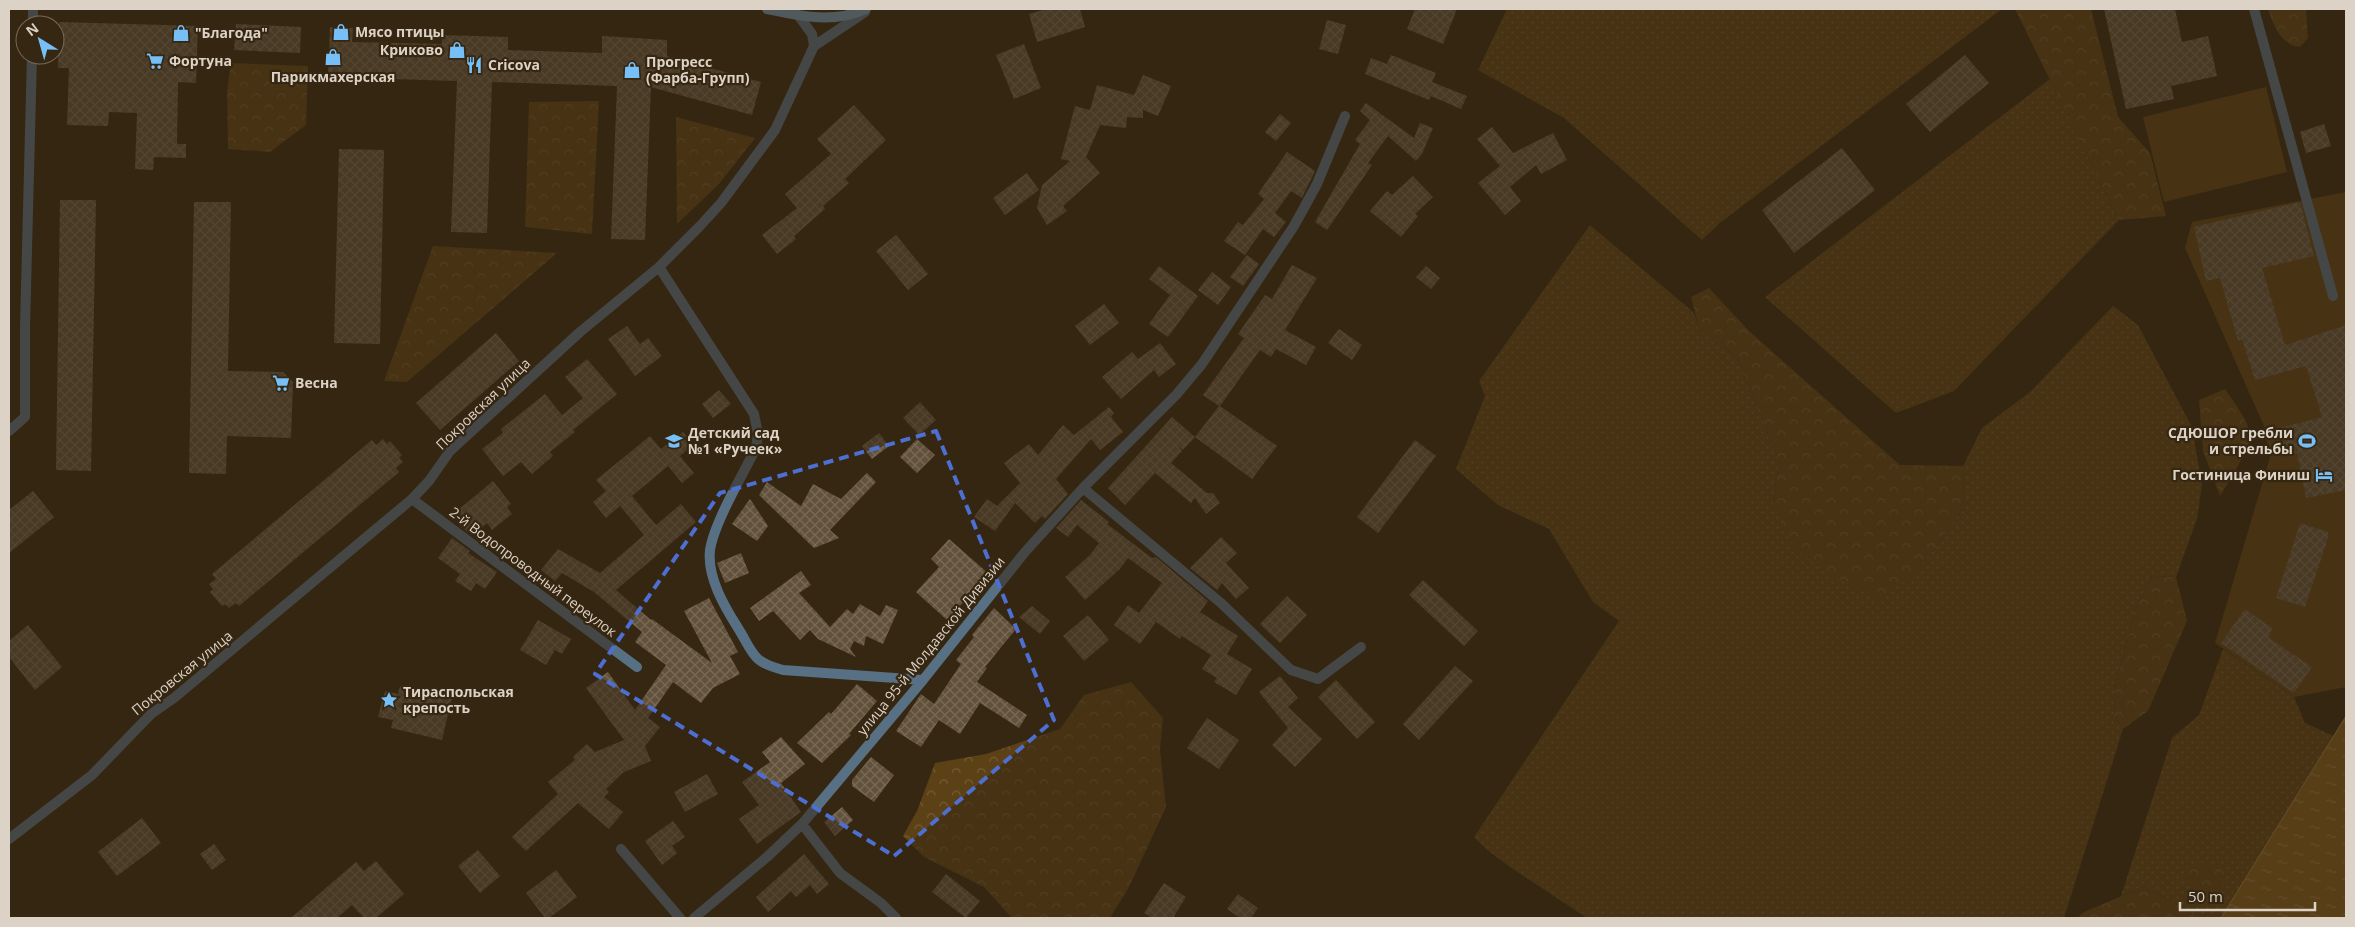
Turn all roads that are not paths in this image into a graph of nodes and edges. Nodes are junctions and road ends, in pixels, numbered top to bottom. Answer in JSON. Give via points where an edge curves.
{"nodes":[{"id":1,"x":767,"y":9,"type":"edge"},
{"id":2,"x":867,"y":9,"type":"edge"},
{"id":3,"x":2254,"y":9,"type":"edge"},
{"id":4,"x":798,"y":16,"type":"junction"},
{"id":5,"x":814,"y":46,"type":"junction"},
{"id":6,"x":32,"y":65,"type":"edge"},
{"id":7,"x":1345,"y":116,"type":"dead end"},
{"id":8,"x":660,"y":267,"type":"junction"},
{"id":9,"x":2333,"y":296,"type":"dead end"},
{"id":10,"x":9,"y":431,"type":"edge"},
{"id":11,"x":1083,"y":488,"type":"junction"},
{"id":12,"x":412,"y":499,"type":"junction"},
{"id":13,"x":1361,"y":647,"type":"dead end"},
{"id":14,"x":637,"y":667,"type":"dead end"},
{"id":15,"x":923,"y":680,"type":"junction"},
{"id":16,"x":802,"y":824,"type":"junction"},
{"id":17,"x":9,"y":839,"type":"edge"},
{"id":18,"x":621,"y":849,"type":"dead end"},
{"id":19,"x":680,"y":918,"type":"edge"},
{"id":20,"x":694,"y":918,"type":"edge"},
{"id":21,"x":896,"y":918,"type":"edge"}],
"edges":[{"from":1,"to":4,"type":"main road"},
{"from":2,"to":4,"type":"main road","via":[[834,18]]},
{"from":2,"to":5,"type":"street"},
{"from":3,"to":9,"type":"street"},
{"from":4,"to":5,"type":"street","via":[[812,34]]},
{"from":5,"to":8,"type":"street","name":"Покровская улица","via":[[775,130],[721,203]]},
{"from":6,"to":10,"type":"street","via":[[25,417]]},
{"from":7,"to":11,"type":"street","name":"улица 95-й Молдавской Дивизии","via":[[1317,184],[1294,226],[1202,364],[1176,395]]},
{"from":8,"to":12,"type":"street","name":"Покровская улица","via":[[580,332],[450,451]]},
{"from":8,"to":15,"type":"street","via":[[754,414],[758,434],[756,448],[714,533],[710,551],[713,576],[725,608],[756,658],[764,665],[783,670]]},
{"from":11,"to":13,"type":"street","via":[[1221,603],[1291,670],[1318,679]]},
{"from":11,"to":15,"type":"street","name":"улица 95-й Молдавской Дивизии","via":[[1025,552]]},
{"from":12,"to":14,"type":"street","name":"2-й Водопроводный переулок"},
{"from":12,"to":17,"type":"street","name":"Покровская улица","via":[[151,714],[92,774]]},
{"from":15,"to":16,"type":"street","name":"улица 95-й Молдавской Дивизии"},
{"from":16,"to":20,"type":"street","name":"улица 95-й Молдавской Дивизии"},
{"from":16,"to":21,"type":"street","via":[[840,872]]},
{"from":18,"to":19,"type":"street"}]}
